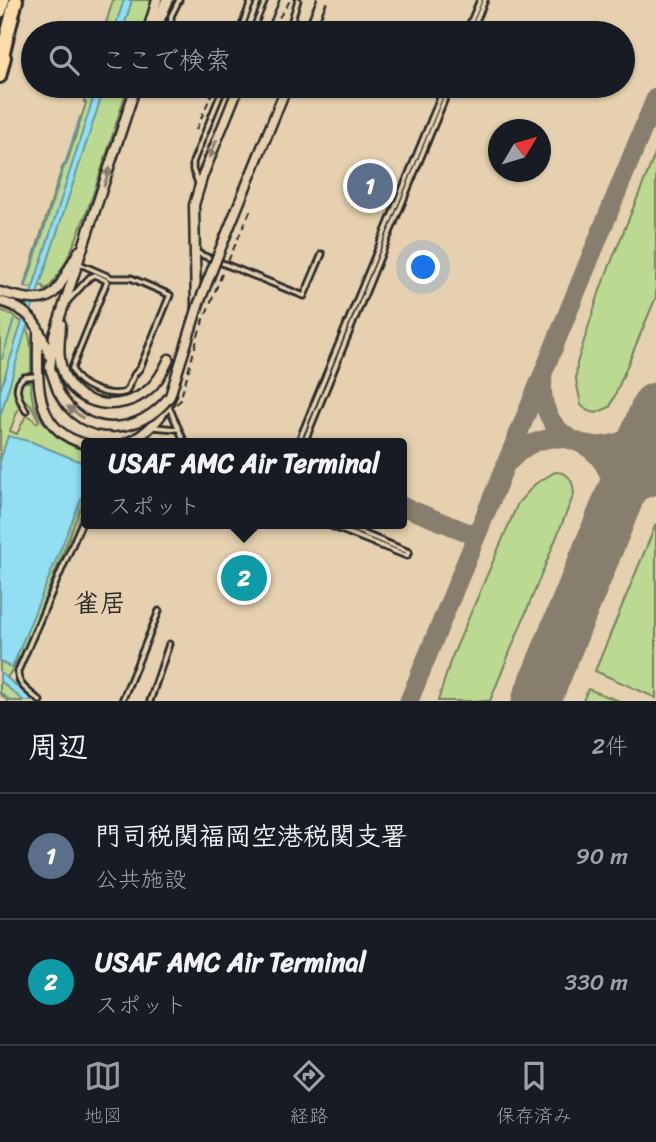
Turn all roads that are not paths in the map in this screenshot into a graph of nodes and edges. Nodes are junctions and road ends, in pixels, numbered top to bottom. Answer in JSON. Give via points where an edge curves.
{"nodes":[{"id":1,"x":3,"y":0,"type":"edge"},
{"id":2,"x":11,"y":0,"type":"edge"},
{"id":3,"x":18,"y":0,"type":"edge"},
{"id":4,"x":157,"y":0,"type":"edge"},
{"id":5,"x":166,"y":0,"type":"edge"},
{"id":6,"x":171,"y":0,"type":"edge"},
{"id":7,"x":179,"y":0,"type":"edge"},
{"id":8,"x":252,"y":0,"type":"edge"},
{"id":9,"x":259,"y":0,"type":"edge"},
{"id":10,"x":274,"y":0,"type":"edge"},
{"id":11,"x":298,"y":0,"type":"edge"},
{"id":12,"x":323,"y":0,"type":"edge"},
{"id":13,"x":482,"y":0,"type":"edge"},
{"id":14,"x":0,"y":11,"type":"edge"},
{"id":15,"x":150,"y":21,"type":"edge"},
{"id":16,"x":159,"y":21,"type":"edge"},
{"id":17,"x":163,"y":21,"type":"edge"},
{"id":18,"x":170,"y":21,"type":"edge"},
{"id":19,"x":244,"y":21,"type":"edge"},
{"id":20,"x":250,"y":21,"type":"edge"},
{"id":21,"x":265,"y":21,"type":"edge"},
{"id":22,"x":293,"y":21,"type":"edge"},
{"id":23,"x":313,"y":21,"type":"edge"},
{"id":24,"x":316,"y":21,"type":"edge"},
{"id":25,"x":474,"y":21,"type":"edge"},
{"id":26,"x":0,"y":45,"type":"edge"},
{"id":27,"x":0,"y":64,"type":"edge"},
{"id":28,"x":0,"y":77,"type":"edge"},
{"id":29,"x":132,"y":98,"type":"edge"},
{"id":30,"x":219,"y":98,"type":"edge"},
{"id":31,"x":234,"y":98,"type":"edge"},
{"id":32,"x":282,"y":98,"type":"edge"},
{"id":33,"x":442,"y":98,"type":"edge"},
{"id":34,"x":442,"y":98,"type":"edge"},
{"id":35,"x":199,"y":185,"type":"junction"},
{"id":36,"x":86,"y":239,"type":"junction"},
{"id":37,"x":195,"y":252,"type":"junction"},
{"id":38,"x":322,"y":254,"type":"dead end"},
{"id":39,"x":79,"y":263,"type":"junction"},
{"id":40,"x":0,"y":292,"type":"edge"},
{"id":41,"x":0,"y":301,"type":"edge"},
{"id":42,"x":65,"y":304,"type":"junction"},
{"id":43,"x":61,"y":314,"type":"junction"},
{"id":44,"x":38,"y":328,"type":"junction"},
{"id":45,"x":50,"y":358,"type":"junction"},
{"id":46,"x":169,"y":359,"type":"dead end"},
{"id":47,"x":38,"y":376,"type":"junction"},
{"id":48,"x":169,"y":407,"type":"junction"},
{"id":49,"x":26,"y":411,"type":"dead end"},
{"id":50,"x":151,"y":427,"type":"junction"},
{"id":51,"x":178,"y":430,"type":"junction"},
{"id":52,"x":135,"y":438,"type":"edge"},
{"id":53,"x":182,"y":438,"type":"edge"},
{"id":54,"x":300,"y":438,"type":"edge"},
{"id":55,"x":306,"y":438,"type":"edge"},
{"id":56,"x":81,"y":442,"type":"edge"},
{"id":57,"x":81,"y":525,"type":"edge"},
{"id":58,"x":339,"y":529,"type":"edge"},
{"id":59,"x":352,"y":529,"type":"edge"},
{"id":60,"x":159,"y":611,"type":"dead end"},
{"id":61,"x":169,"y":644,"type":"dead end"},
{"id":62,"x":40,"y":701,"type":"edge"},
{"id":63,"x":122,"y":701,"type":"edge"},
{"id":64,"x":149,"y":701,"type":"edge"}],
"edges":[{"from":1,"to":14,"type":"highway"},
{"from":2,"to":26,"type":"highway"},
{"from":3,"to":27,"type":"highway"},
{"from":3,"to":28,"type":"highway"},
{"from":4,"to":15,"type":"street"},
{"from":5,"to":16,"type":"street"},
{"from":6,"to":17,"type":"lane"},
{"from":7,"to":18,"type":"lane"},
{"from":8,"to":19,"type":"lane"},
{"from":9,"to":20,"type":"lane"},
{"from":10,"to":21,"type":"street"},
{"from":11,"to":22,"type":"lane"},
{"from":12,"to":23,"type":"street","bridge":true},
{"from":12,"to":24,"type":"lane"},
{"from":13,"to":25,"type":"lane"},
{"from":36,"to":29,"type":"street","one_way":true},
{"from":30,"to":35,"type":"lane","via":[[193,162]]},
{"from":31,"to":35,"type":"street","one_way":true},
{"from":32,"to":45,"type":"street","one_way":true,"bridge":true,"via":[[198,303],[170,396],[161,408],[136,423],[101,426],[63,402],[53,384]]},
{"from":33,"to":54,"type":"lane"},
{"from":34,"to":55,"type":"lane"},
{"from":35,"to":37,"type":"street","via":[[193,217]]},
{"from":36,"to":39,"type":"street"},
{"from":36,"to":40,"type":"street","via":[[52,294],[38,299]]},
{"from":37,"to":38,"type":"lane","via":[[304,296]]},
{"from":37,"to":48,"type":"street","via":[[196,304]]},
{"from":39,"to":42,"type":"street"},
{"from":39,"to":42,"type":"lane","via":[[170,295],[126,392],[112,395],[80,382],[72,368],[107,281],[90,277]]},
{"from":41,"to":44,"type":"street","via":[[22,309]]},
{"from":42,"to":43,"type":"street"},
{"from":43,"to":45,"type":"street"},
{"from":43,"to":46,"type":"street","via":[[58,350],[64,375],[92,402],[119,405],[141,396],[157,381]]},
{"from":44,"to":45,"type":"street"},
{"from":44,"to":47,"type":"street"},
{"from":47,"to":49,"type":"lane","via":[[24,377],[18,384]]},
{"from":47,"to":56,"type":"street","via":[[46,415],[65,436]]},
{"from":48,"to":50,"type":"street"},
{"from":48,"to":51,"type":"lane"},
{"from":50,"to":51,"type":"lane"},
{"from":50,"to":52,"type":"street"},
{"from":51,"to":53,"type":"lane"},
{"from":57,"to":62,"type":"lane","via":[[18,671],[22,685]]},
{"from":58,"to":59,"type":"lane","via":[[407,556],[409,552]]},
{"from":60,"to":63,"type":"lane"},
{"from":61,"to":64,"type":"lane"}]}
